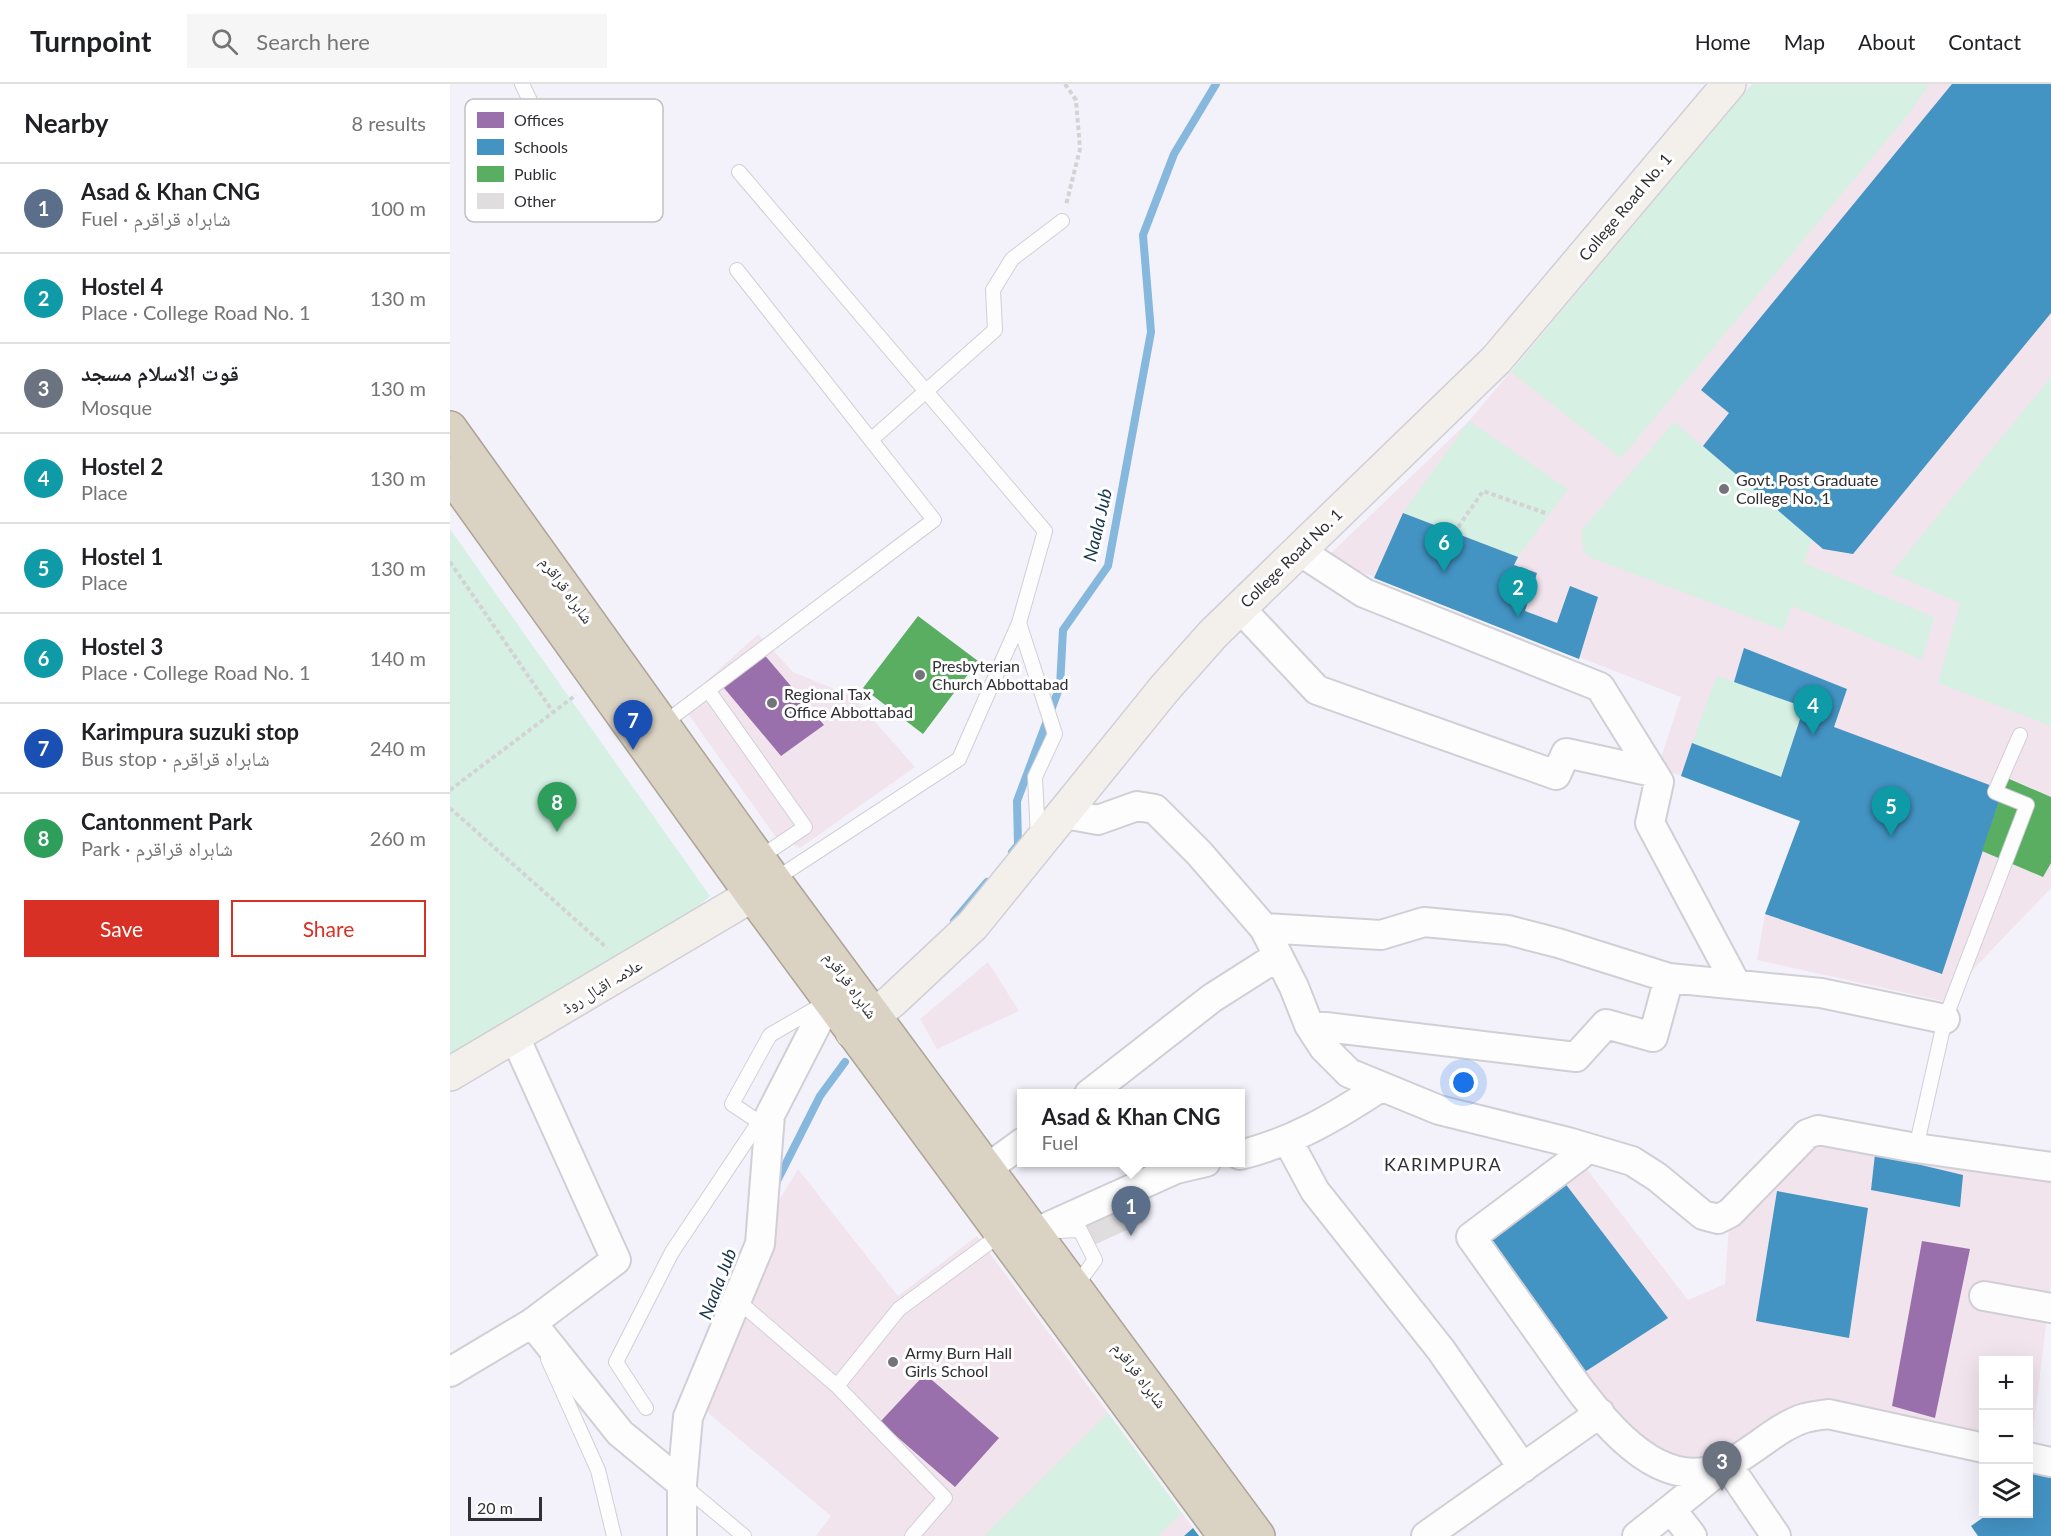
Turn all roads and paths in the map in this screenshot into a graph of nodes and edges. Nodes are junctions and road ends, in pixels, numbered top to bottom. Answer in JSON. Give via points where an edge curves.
{"nodes":[{"id":1,"x":522,"y":84,"type":"edge"},
{"id":2,"x":1065,"y":84,"type":"edge"},
{"id":3,"x":1729,"y":84,"type":"edge"},
{"id":4,"x":529,"y":99,"type":"edge"},
{"id":5,"x":739,"y":172,"type":"dead end"},
{"id":6,"x":1062,"y":221,"type":"joint"},
{"id":7,"x":737,"y":270,"type":"dead end"},
{"id":8,"x":925,"y":390,"type":"junction"},
{"id":9,"x":450,"y":428,"type":"edge"},
{"id":10,"x":872,"y":439,"type":"junction"},
{"id":11,"x":450,"y":474,"type":"edge"},
{"id":12,"x":1548,"y":514,"type":"dead end"},
{"id":13,"x":1454,"y":533,"type":"dead end"},
{"id":14,"x":1298,"y":550,"type":"junction"},
{"id":15,"x":450,"y":562,"type":"edge"},
{"id":16,"x":1240,"y":608,"type":"junction"},
{"id":17,"x":1019,"y":623,"type":"junction"},
{"id":18,"x":708,"y":690,"type":"junction"},
{"id":19,"x":571,"y":698,"type":"dead end"},
{"id":20,"x":554,"y":712,"type":"junction"},
{"id":21,"x":663,"y":724,"type":"junction"},
{"id":22,"x":2020,"y":735,"type":"dead end"},
{"id":23,"x":1653,"y":772,"type":"junction"},
{"id":24,"x":450,"y":790,"type":"edge"},
{"id":25,"x":450,"y":808,"type":"edge"},
{"id":26,"x":1065,"y":814,"type":"junction"},
{"id":27,"x":1039,"y":846,"type":"junction"},
{"id":28,"x":762,"y":878,"type":"junction"},
{"id":29,"x":1264,"y":928,"type":"junction"},
{"id":30,"x":1278,"y":956,"type":"junction"},
{"id":31,"x":630,"y":969,"type":"junction"},
{"id":32,"x":1669,"y":978,"type":"junction"},
{"id":33,"x":1736,"y":984,"type":"junction"},
{"id":34,"x":829,"y":1000,"type":"junction"},
{"id":35,"x":1944,"y":1018,"type":"junction"},
{"id":36,"x":863,"y":1024,"type":"junction"},
{"id":37,"x":1309,"y":1025,"type":"junction"},
{"id":38,"x":515,"y":1037,"type":"junction"},
{"id":39,"x":450,"y":1074,"type":"edge"},
{"id":40,"x":1379,"y":1088,"type":"junction"},
{"id":41,"x":1095,"y":1089,"type":"edge"},
{"id":42,"x":1288,"y":1141,"type":"junction"},
{"id":43,"x":1017,"y":1147,"type":"edge"},
{"id":44,"x":1581,"y":1147,"type":"junction"},
{"id":45,"x":1916,"y":1148,"type":"junction"},
{"id":46,"x":1245,"y":1154,"type":"edge"},
{"id":47,"x":1185,"y":1167,"type":"edge"},
{"id":48,"x":2051,"y":1167,"type":"edge"},
{"id":49,"x":986,"y":1169,"type":"junction"},
{"id":50,"x":1034,"y":1233,"type":"junction"},
{"id":51,"x":1001,"y":1234,"type":"junction"},
{"id":52,"x":1984,"y":1296,"type":"dead end"},
{"id":53,"x":737,"y":1300,"type":"junction"},
{"id":54,"x":2051,"y":1308,"type":"edge"},
{"id":55,"x":532,"y":1323,"type":"junction"},
{"id":56,"x":450,"y":1372,"type":"edge"},
{"id":57,"x":837,"y":1386,"type":"junction"},
{"id":58,"x":1593,"y":1406,"type":"junction"},
{"id":59,"x":646,"y":1408,"type":"dead end"},
{"id":60,"x":1979,"y":1447,"type":"edge"},
{"id":61,"x":2033,"y":1458,"type":"edge"},
{"id":62,"x":2051,"y":1462,"type":"edge"},
{"id":63,"x":1727,"y":1464,"type":"junction"},
{"id":64,"x":1523,"y":1468,"type":"junction"},
{"id":65,"x":682,"y":1484,"type":"junction"},
{"id":66,"x":1671,"y":1509,"type":"junction"},
{"id":67,"x":614,"y":1536,"type":"edge"},
{"id":68,"x":682,"y":1536,"type":"edge"},
{"id":69,"x":744,"y":1536,"type":"edge"},
{"id":70,"x":912,"y":1536,"type":"edge"},
{"id":71,"x":1225,"y":1536,"type":"edge"},
{"id":72,"x":1258,"y":1536,"type":"edge"},
{"id":73,"x":1426,"y":1536,"type":"edge"},
{"id":74,"x":1636,"y":1536,"type":"edge"},
{"id":75,"x":1692,"y":1536,"type":"edge"},
{"id":76,"x":1776,"y":1536,"type":"edge"}],
"edges":[{"from":1,"to":4,"type":"lane"},
{"from":2,"to":6,"type":"path","via":[[1076,100],[1080,149]]},
{"from":3,"to":14,"type":"main road","name":"College Road No. 1","via":[[1496,360]]},
{"from":5,"to":8,"type":"lane"},
{"from":6,"to":8,"type":"lane","via":[[1012,259],[1002,275],[993,290],[995,330]]},
{"from":7,"to":10,"type":"lane"},
{"from":8,"to":10,"type":"lane"},
{"from":8,"to":17,"type":"lane","via":[[1045,531]]},
{"from":9,"to":21,"type":"highway","name":"شاہراہ قراقرم"},
{"from":10,"to":18,"type":"lane","via":[[934,520]]},
{"from":11,"to":28,"type":"highway","name":"شاہراہ قراقرم"},
{"from":12,"to":13,"type":"path","via":[[1483,491]]},
{"from":14,"to":16,"type":"main road","name":"College Road No. 1"},
{"from":14,"to":23,"type":"street","via":[[1364,593],[1600,687]]},
{"from":15,"to":20,"type":"path"},
{"from":16,"to":23,"type":"street","via":[[1317,690],[1556,775],[1566,753]]},
{"from":16,"to":26,"type":"main road","name":"College Road No. 1","via":[[1165,688]]},
{"from":17,"to":27,"type":"lane","via":[[1054,734],[1035,777]]},
{"from":17,"to":28,"type":"lane","via":[[959,759]]},
{"from":18,"to":21,"type":"lane"},
{"from":18,"to":28,"type":"lane","via":[[805,827]]},
{"from":19,"to":20,"type":"path"},
{"from":20,"to":24,"type":"path"},
{"from":21,"to":28,"type":"highway","name":"شاہراہ قراقرم"},
{"from":22,"to":35,"type":"lane","via":[[1995,792],[2027,805]]},
{"from":23,"to":33,"type":"street","via":[[1659,782],[1650,822]]},
{"from":25,"to":31,"type":"path"},
{"from":26,"to":27,"type":"main road","name":"College Road No. 1"},
{"from":26,"to":29,"type":"street","via":[[1098,820],[1137,806],[1155,809]]},
{"from":27,"to":36,"type":"main road","name":"College Road No. 1","via":[[974,925]]},
{"from":28,"to":31,"type":"main road","name":"علامہ اقبال روڈ"},
{"from":28,"to":34,"type":"highway","name":"شاہراہ قراقرم"},
{"from":28,"to":36,"type":"highway","name":"شاہراہ قراقرم"},
{"from":29,"to":30,"type":"street"},
{"from":29,"to":32,"type":"street","via":[[1381,935],[1424,922],[1508,930]]},
{"from":30,"to":37,"type":"street"},
{"from":30,"to":41,"type":"street","via":[[1212,998]]},
{"from":31,"to":38,"type":"main road","name":"علامہ اقبال روڈ"},
{"from":32,"to":33,"type":"street"},
{"from":32,"to":37,"type":"street","via":[[1653,1037],[1606,1024],[1576,1057]]},
{"from":33,"to":35,"type":"street","via":[[1821,993]]},
{"from":34,"to":36,"type":"highway","name":"شاہراہ قراقرم"},
{"from":34,"to":53,"type":"street","via":[[770,1116],[760,1244]]},
{"from":34,"to":59,"type":"lane","via":[[770,1035],[732,1104],[759,1122],[672,1252],[616,1362]]},
{"from":35,"to":45,"type":"lane"},
{"from":36,"to":49,"type":"highway","name":"شاہراہ قراقرم"},
{"from":36,"to":51,"type":"highway","name":"شاہراہ قراقرم"},
{"from":37,"to":40,"type":"street","via":[[1324,1048],[1349,1073]]},
{"from":38,"to":39,"type":"main road","name":"علامہ اقبال روڈ"},
{"from":38,"to":55,"type":"street","via":[[616,1260]]},
{"from":40,"to":42,"type":"street","via":[[1333,1119]]},
{"from":40,"to":44,"type":"street","via":[[1438,1110]]},
{"from":42,"to":46,"type":"street"},
{"from":42,"to":64,"type":"street","via":[[1315,1191],[1441,1350]]},
{"from":43,"to":49,"type":"street"},
{"from":44,"to":45,"type":"street","via":[[1632,1161],[1703,1215],[1718,1219],[1741,1203],[1807,1134],[1818,1130]]},
{"from":44,"to":58,"type":"street","via":[[1579,1156],[1471,1237]]},
{"from":45,"to":48,"type":"street"},
{"from":47,"to":50,"type":"street"},
{"from":49,"to":50,"type":"highway","name":"شاہراہ قراقرم"},
{"from":50,"to":72,"type":"highway","name":"شاہراہ قراقرم"},
{"from":51,"to":57,"type":"lane","via":[[899,1309]]},
{"from":51,"to":71,"type":"highway","name":"شاہراہ قراقرم"},
{"from":52,"to":54,"type":"street"},
{"from":53,"to":57,"type":"lane"},
{"from":53,"to":65,"type":"street","via":[[688,1417]]},
{"from":55,"to":56,"type":"street"},
{"from":55,"to":65,"type":"street","via":[[620,1433]]},
{"from":55,"to":67,"type":"lane","via":[[598,1470]]},
{"from":57,"to":70,"type":"lane","via":[[945,1498]]},
{"from":58,"to":63,"type":"street","via":[[1632,1446],[1656,1462],[1680,1472],[1710,1471]]},
{"from":58,"to":64,"type":"street"},
{"from":60,"to":63,"type":"street","via":[[1828,1414],[1804,1418]]},
{"from":61,"to":62,"type":"street"},
{"from":63,"to":66,"type":"street"},
{"from":63,"to":76,"type":"street"},
{"from":64,"to":73,"type":"street"},
{"from":65,"to":68,"type":"street"},
{"from":65,"to":69,"type":"lane"},
{"from":66,"to":74,"type":"street"},
{"from":66,"to":75,"type":"street"}]}
